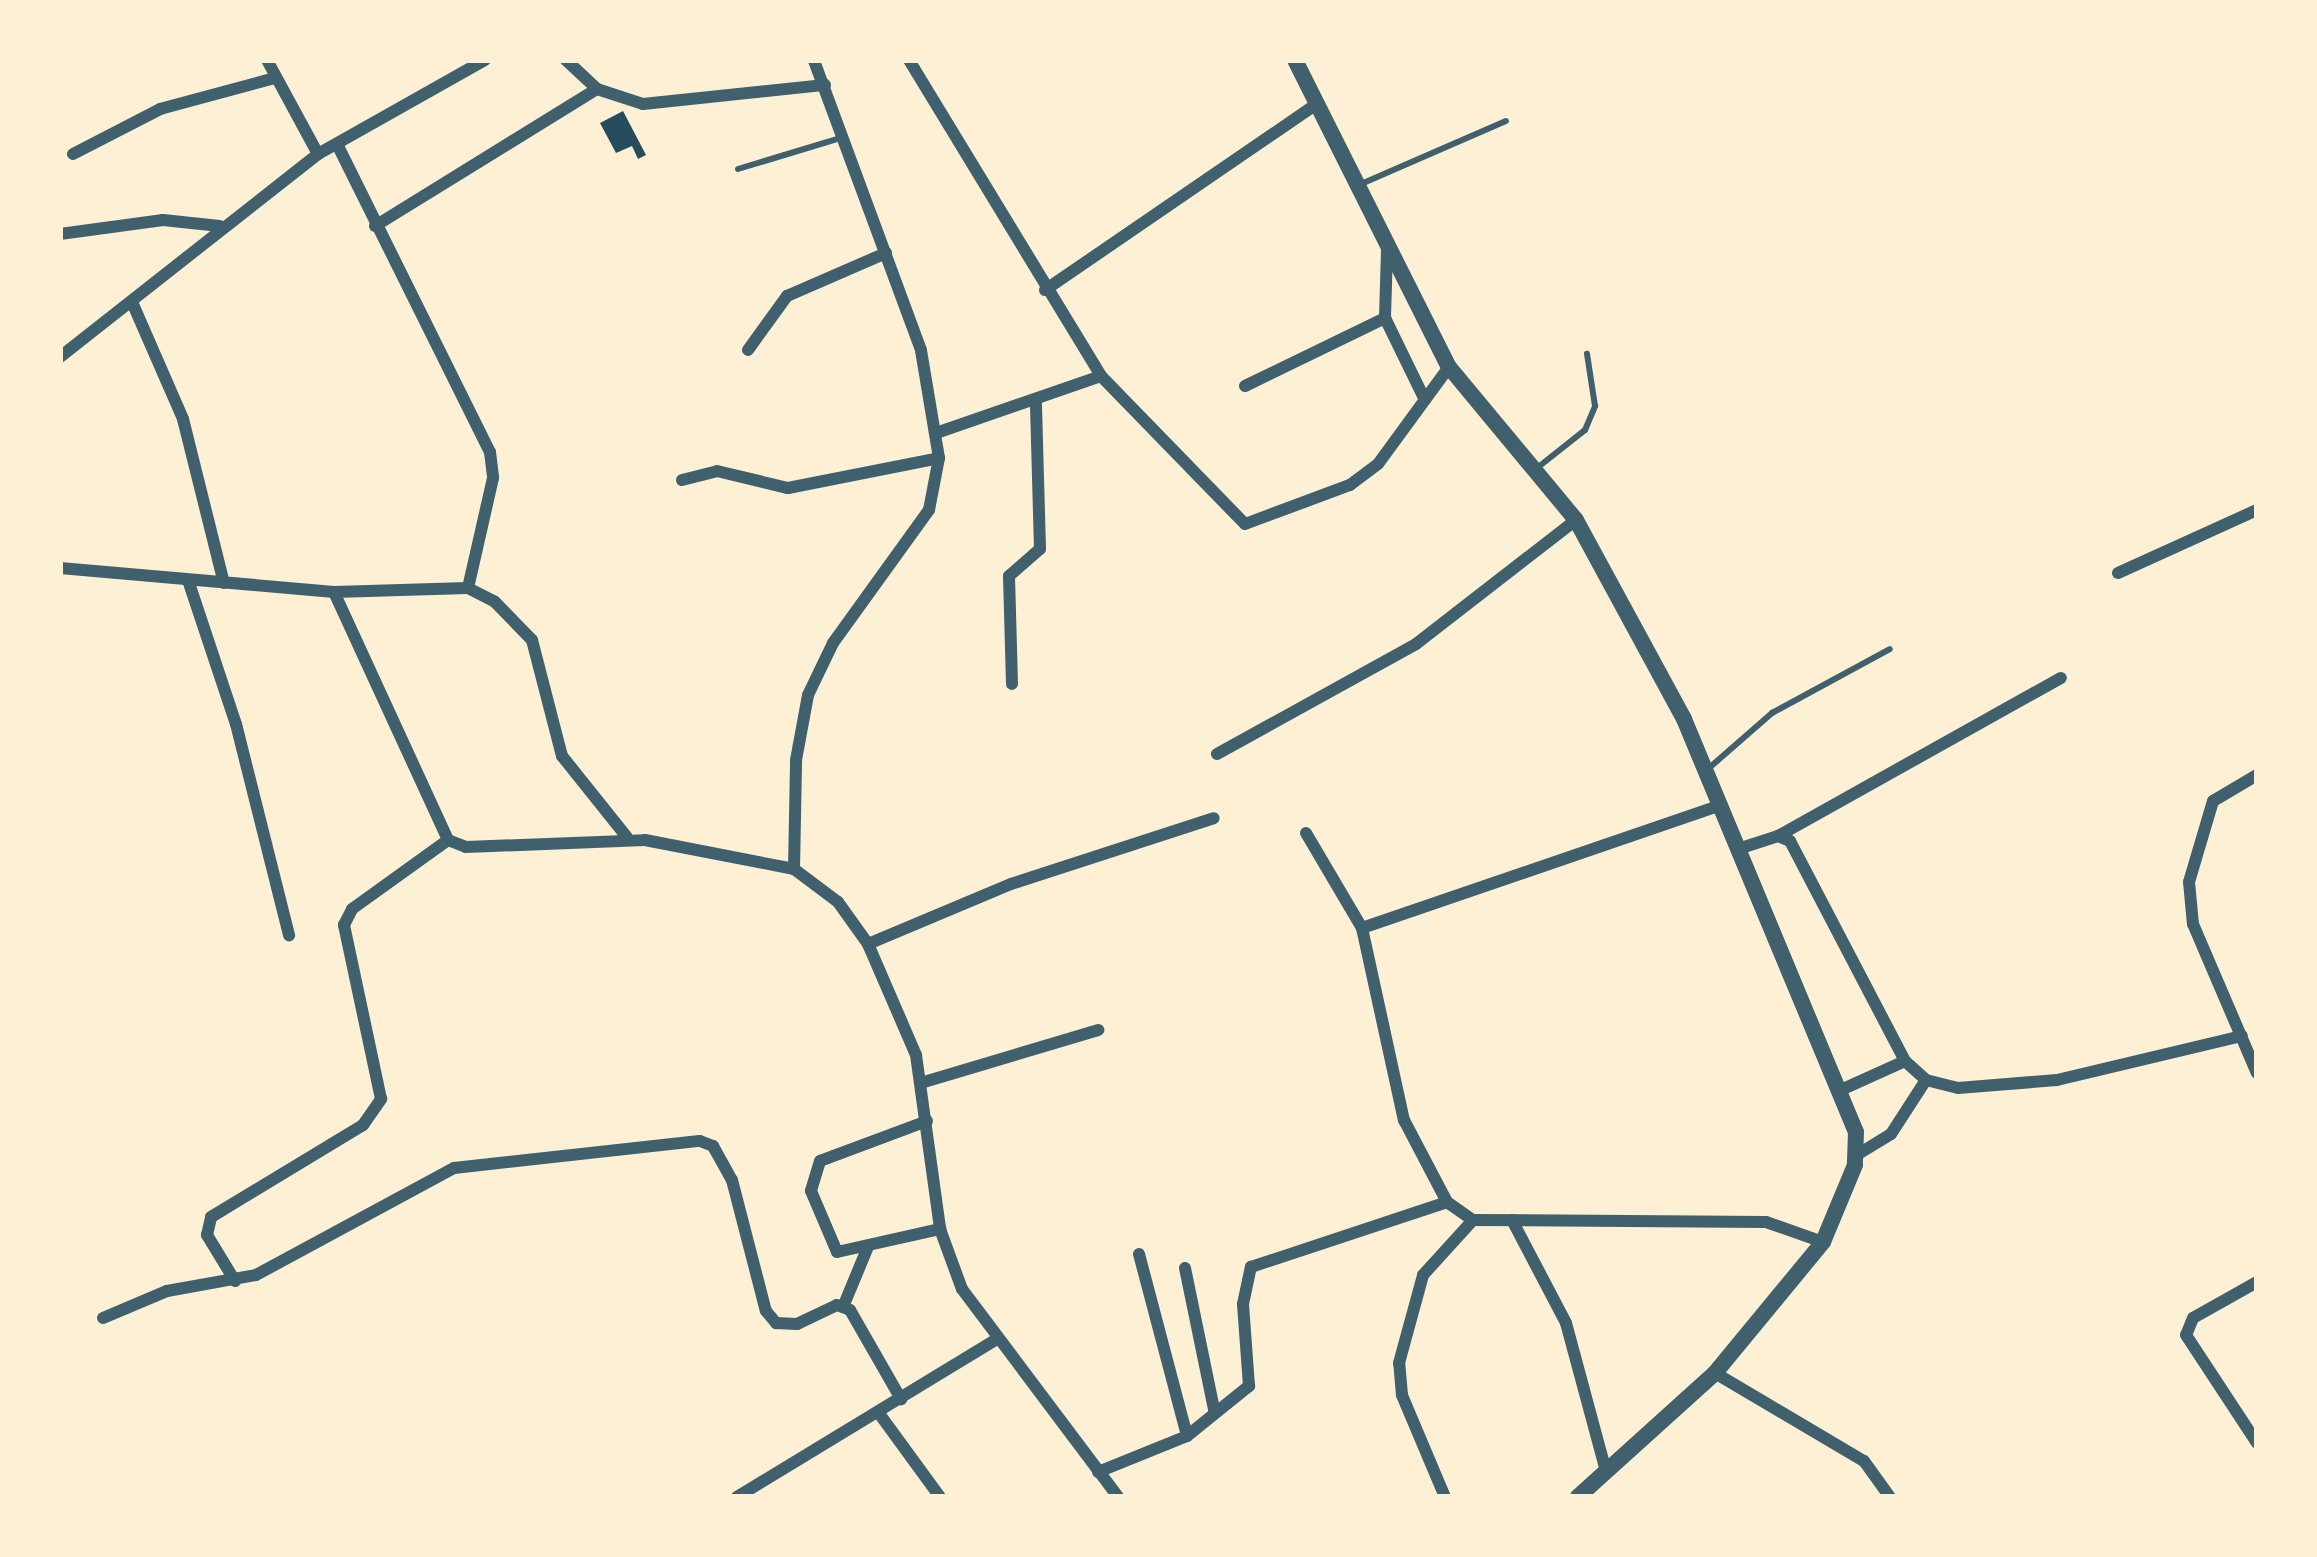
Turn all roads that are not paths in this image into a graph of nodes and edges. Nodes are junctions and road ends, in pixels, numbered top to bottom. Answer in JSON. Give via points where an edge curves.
{"nodes":[{"id":1,"x":267,"y":60,"type":"edge"},
{"id":2,"x":485,"y":60,"type":"edge"},
{"id":3,"x":566,"y":60,"type":"edge"},
{"id":4,"x":814,"y":60,"type":"edge"},
{"id":5,"x":909,"y":60,"type":"edge"},
{"id":6,"x":1295,"y":60,"type":"edge"},
{"id":7,"x":275,"y":78,"type":"junction"},
{"id":8,"x":825,"y":85,"type":"junction"},
{"id":9,"x":597,"y":89,"type":"junction"},
{"id":10,"x":1317,"y":104,"type":"junction"},
{"id":11,"x":1506,"y":121,"type":"dead end"},
{"id":12,"x":844,"y":137,"type":"junction"},
{"id":13,"x":337,"y":144,"type":"junction"},
{"id":14,"x":73,"y":154,"type":"dead end"},
{"id":15,"x":318,"y":154,"type":"junction"},
{"id":16,"x":738,"y":170,"type":"dead end"},
{"id":17,"x":1356,"y":186,"type":"junction"},
{"id":18,"x":220,"y":226,"type":"junction"},
{"id":19,"x":375,"y":226,"type":"junction"},
{"id":20,"x":60,"y":234,"type":"edge"},
{"id":21,"x":1388,"y":250,"type":"junction"},
{"id":22,"x":886,"y":253,"type":"junction"},
{"id":23,"x":1045,"y":290,"type":"junction"},
{"id":24,"x":132,"y":302,"type":"junction"},
{"id":25,"x":1385,"y":318,"type":"junction"},
{"id":26,"x":748,"y":350,"type":"dead end"},
{"id":27,"x":1587,"y":354,"type":"dead end"},
{"id":28,"x":60,"y":357,"type":"edge"},
{"id":29,"x":1449,"y":367,"type":"junction"},
{"id":30,"x":1101,"y":376,"type":"junction"},
{"id":31,"x":1245,"y":386,"type":"dead end"},
{"id":32,"x":1425,"y":400,"type":"junction"},
{"id":33,"x":1036,"y":404,"type":"junction"},
{"id":34,"x":939,"y":432,"type":"junction"},
{"id":35,"x":939,"y":458,"type":"junction"},
{"id":36,"x":1537,"y":469,"type":"junction"},
{"id":37,"x":682,"y":480,"type":"dead end"},
{"id":38,"x":2257,"y":510,"type":"edge"},
{"id":39,"x":1576,"y":520,"type":"junction"},
{"id":40,"x":60,"y":568,"type":"edge"},
{"id":41,"x":2118,"y":573,"type":"dead end"},
{"id":42,"x":188,"y":580,"type":"junction"},
{"id":43,"x":224,"y":583,"type":"junction"},
{"id":44,"x":468,"y":588,"type":"junction"},
{"id":45,"x":334,"y":592,"type":"junction"},
{"id":46,"x":1890,"y":649,"type":"dead end"},
{"id":47,"x":2061,"y":678,"type":"dead end"},
{"id":48,"x":1012,"y":684,"type":"dead end"},
{"id":49,"x":1216,"y":754,"type":"dead end"},
{"id":50,"x":1707,"y":771,"type":"junction"},
{"id":51,"x":2257,"y":775,"type":"edge"},
{"id":52,"x":1722,"y":805,"type":"junction"},
{"id":53,"x":1214,"y":818,"type":"dead end"},
{"id":54,"x":1306,"y":833,"type":"dead end"},
{"id":55,"x":1778,"y":836,"type":"junction"},
{"id":56,"x":627,"y":837,"type":"junction"},
{"id":57,"x":448,"y":840,"type":"junction"},
{"id":58,"x":1741,"y":848,"type":"junction"},
{"id":59,"x":794,"y":869,"type":"junction"},
{"id":60,"x":1362,"y":928,"type":"junction"},
{"id":61,"x":290,"y":935,"type":"dead end"},
{"id":62,"x":868,"y":944,"type":"junction"},
{"id":63,"x":1099,"y":1030,"type":"dead end"},
{"id":64,"x":2242,"y":1036,"type":"junction"},
{"id":65,"x":1905,"y":1060,"type":"junction"},
{"id":66,"x":2257,"y":1073,"type":"edge"},
{"id":67,"x":1927,"y":1080,"type":"junction"},
{"id":68,"x":924,"y":1082,"type":"junction"},
{"id":69,"x":1844,"y":1089,"type":"junction"},
{"id":70,"x":927,"y":1121,"type":"junction"},
{"id":71,"x":1855,"y":1156,"type":"junction"},
{"id":72,"x":1447,"y":1202,"type":"junction"},
{"id":73,"x":1473,"y":1220,"type":"junction"},
{"id":74,"x":1512,"y":1220,"type":"junction"},
{"id":75,"x":940,"y":1229,"type":"junction"},
{"id":76,"x":1823,"y":1242,"type":"junction"},
{"id":77,"x":867,"y":1249,"type":"junction"},
{"id":78,"x":1138,"y":1254,"type":"dead end"},
{"id":79,"x":1186,"y":1268,"type":"dead end"},
{"id":80,"x":236,"y":1281,"type":"junction"},
{"id":81,"x":2257,"y":1282,"type":"edge"},
{"id":82,"x":843,"y":1307,"type":"junction"},
{"id":83,"x":103,"y":1318,"type":"dead end"},
{"id":84,"x":998,"y":1339,"type":"junction"},
{"id":85,"x":1715,"y":1372,"type":"junction"},
{"id":86,"x":901,"y":1399,"type":"junction"},
{"id":87,"x":1214,"y":1409,"type":"junction"},
{"id":88,"x":878,"y":1412,"type":"junction"},
{"id":89,"x":1186,"y":1436,"type":"junction"},
{"id":90,"x":2257,"y":1443,"type":"edge"},
{"id":91,"x":1098,"y":1472,"type":"junction"},
{"id":92,"x":1606,"y":1472,"type":"junction"},
{"id":93,"x":736,"y":1497,"type":"edge"},
{"id":94,"x":940,"y":1497,"type":"edge"},
{"id":95,"x":1118,"y":1497,"type":"edge"},
{"id":96,"x":1445,"y":1497,"type":"edge"},
{"id":97,"x":1578,"y":1497,"type":"edge"},
{"id":98,"x":1889,"y":1497,"type":"edge"}],
"edges":[{"from":1,"to":7,"type":"street"},
{"from":2,"to":13,"type":"street"},
{"from":3,"to":9,"type":"street"},
{"from":4,"to":8,"type":"street"},
{"from":5,"to":23,"type":"street"},
{"from":6,"to":10,"type":"street"},
{"from":7,"to":14,"type":"street","via":[[160,109]]},
{"from":7,"to":15,"type":"street"},
{"from":8,"to":9,"type":"street","via":[[664,104],[616,100]]},
{"from":8,"to":12,"type":"street"},
{"from":9,"to":19,"type":"street"},
{"from":10,"to":17,"type":"street"},
{"from":10,"to":23,"type":"street"},
{"from":11,"to":17,"type":"lane"},
{"from":12,"to":16,"type":"lane"},
{"from":12,"to":22,"type":"street"},
{"from":13,"to":15,"type":"street"},
{"from":13,"to":19,"type":"street"},
{"from":15,"to":18,"type":"street"},
{"from":17,"to":21,"type":"street"},
{"from":18,"to":20,"type":"street","via":[[163,220]]},
{"from":18,"to":24,"type":"street"},
{"from":19,"to":44,"type":"street","via":[[490,452],[493,478]]},
{"from":21,"to":25,"type":"street"},
{"from":21,"to":29,"type":"street"},
{"from":22,"to":26,"type":"street","via":[[787,296]]},
{"from":22,"to":34,"type":"street","via":[[921,350]]},
{"from":23,"to":30,"type":"street"},
{"from":24,"to":28,"type":"street"},
{"from":24,"to":43,"type":"street","via":[[183,418]]},
{"from":25,"to":31,"type":"street"},
{"from":25,"to":32,"type":"street"},
{"from":27,"to":36,"type":"lane","via":[[1595,406],[1585,430]]},
{"from":29,"to":32,"type":"street"},
{"from":29,"to":36,"type":"street"},
{"from":30,"to":32,"type":"street","via":[[1245,524],[1350,485],[1378,464]]},
{"from":30,"to":33,"type":"street"},
{"from":33,"to":34,"type":"street"},
{"from":33,"to":48,"type":"street","via":[[1040,549],[1009,576]]},
{"from":34,"to":35,"type":"street"},
{"from":35,"to":37,"type":"street","via":[[788,488],[717,471]]},
{"from":35,"to":59,"type":"street","via":[[929,510],[833,643],[808,695],[796,760]]},
{"from":36,"to":39,"type":"street"},
{"from":38,"to":41,"type":"street"},
{"from":39,"to":49,"type":"street","via":[[1416,644]]},
{"from":39,"to":50,"type":"street"},
{"from":40,"to":42,"type":"street"},
{"from":42,"to":43,"type":"street"},
{"from":42,"to":61,"type":"street","via":[[236,724]]},
{"from":43,"to":45,"type":"street"},
{"from":44,"to":45,"type":"street"},
{"from":44,"to":56,"type":"street","via":[[495,602],[532,640],[562,756]]},
{"from":45,"to":57,"type":"street"},
{"from":46,"to":50,"type":"lane","via":[[1772,713]]},
{"from":47,"to":55,"type":"street"},
{"from":50,"to":52,"type":"street"},
{"from":51,"to":64,"type":"street","via":[[2213,801],[2189,882],[2193,924]]},
{"from":52,"to":58,"type":"street"},
{"from":52,"to":60,"type":"street"},
{"from":53,"to":62,"type":"street","via":[[1011,884]]},
{"from":54,"to":60,"type":"street"},
{"from":55,"to":58,"type":"street"},
{"from":55,"to":65,"type":"street","via":[[1801,858]]},
{"from":56,"to":57,"type":"street","via":[[512,847]]},
{"from":56,"to":59,"type":"street"},
{"from":57,"to":80,"type":"street","via":[[352,908],[344,925],[381,1099],[363,1125],[211,1217],[207,1235]]},
{"from":58,"to":69,"type":"street"},
{"from":59,"to":62,"type":"street","via":[[820,882]]},
{"from":60,"to":72,"type":"street","via":[[1404,1120]]},
{"from":62,"to":68,"type":"street"},
{"from":63,"to":68,"type":"street"},
{"from":64,"to":66,"type":"street"},
{"from":64,"to":67,"type":"street","via":[[2057,1080],[1958,1088]]},
{"from":65,"to":67,"type":"street"},
{"from":65,"to":69,"type":"street"},
{"from":67,"to":71,"type":"street","via":[[1891,1134]]},
{"from":68,"to":70,"type":"street"},
{"from":69,"to":71,"type":"street"},
{"from":70,"to":75,"type":"street"},
{"from":70,"to":77,"type":"street","via":[[811,1170],[828,1241],[837,1252]]},
{"from":71,"to":76,"type":"street"},
{"from":72,"to":73,"type":"street"},
{"from":72,"to":87,"type":"street","via":[[1251,1267],[1243,1304],[1249,1386]]},
{"from":73,"to":74,"type":"street"},
{"from":73,"to":96,"type":"street","via":[[1417,1287],[1399,1364],[1402,1395]]},
{"from":74,"to":76,"type":"street","via":[[1766,1222]]},
{"from":74,"to":92,"type":"street","via":[[1566,1324]]},
{"from":75,"to":77,"type":"street"},
{"from":75,"to":84,"type":"street","via":[[962,1289]]},
{"from":76,"to":85,"type":"street"},
{"from":77,"to":82,"type":"street"},
{"from":78,"to":89,"type":"street"},
{"from":79,"to":87,"type":"street"},
{"from":80,"to":82,"type":"street","via":[[470,1163],[700,1141],[713,1146],[732,1180],[766,1311],[776,1323]]},
{"from":80,"to":83,"type":"street","via":[[167,1291]]},
{"from":81,"to":90,"type":"street","via":[[2193,1318],[2186,1335]]},
{"from":82,"to":86,"type":"street"},
{"from":84,"to":86,"type":"street"},
{"from":84,"to":91,"type":"street"},
{"from":85,"to":92,"type":"street"},
{"from":85,"to":98,"type":"street","via":[[1864,1461]]},
{"from":86,"to":88,"type":"street"},
{"from":87,"to":89,"type":"street"},
{"from":88,"to":93,"type":"street"},
{"from":88,"to":94,"type":"street"},
{"from":89,"to":91,"type":"street"},
{"from":91,"to":95,"type":"street"},
{"from":92,"to":97,"type":"street"}]}
